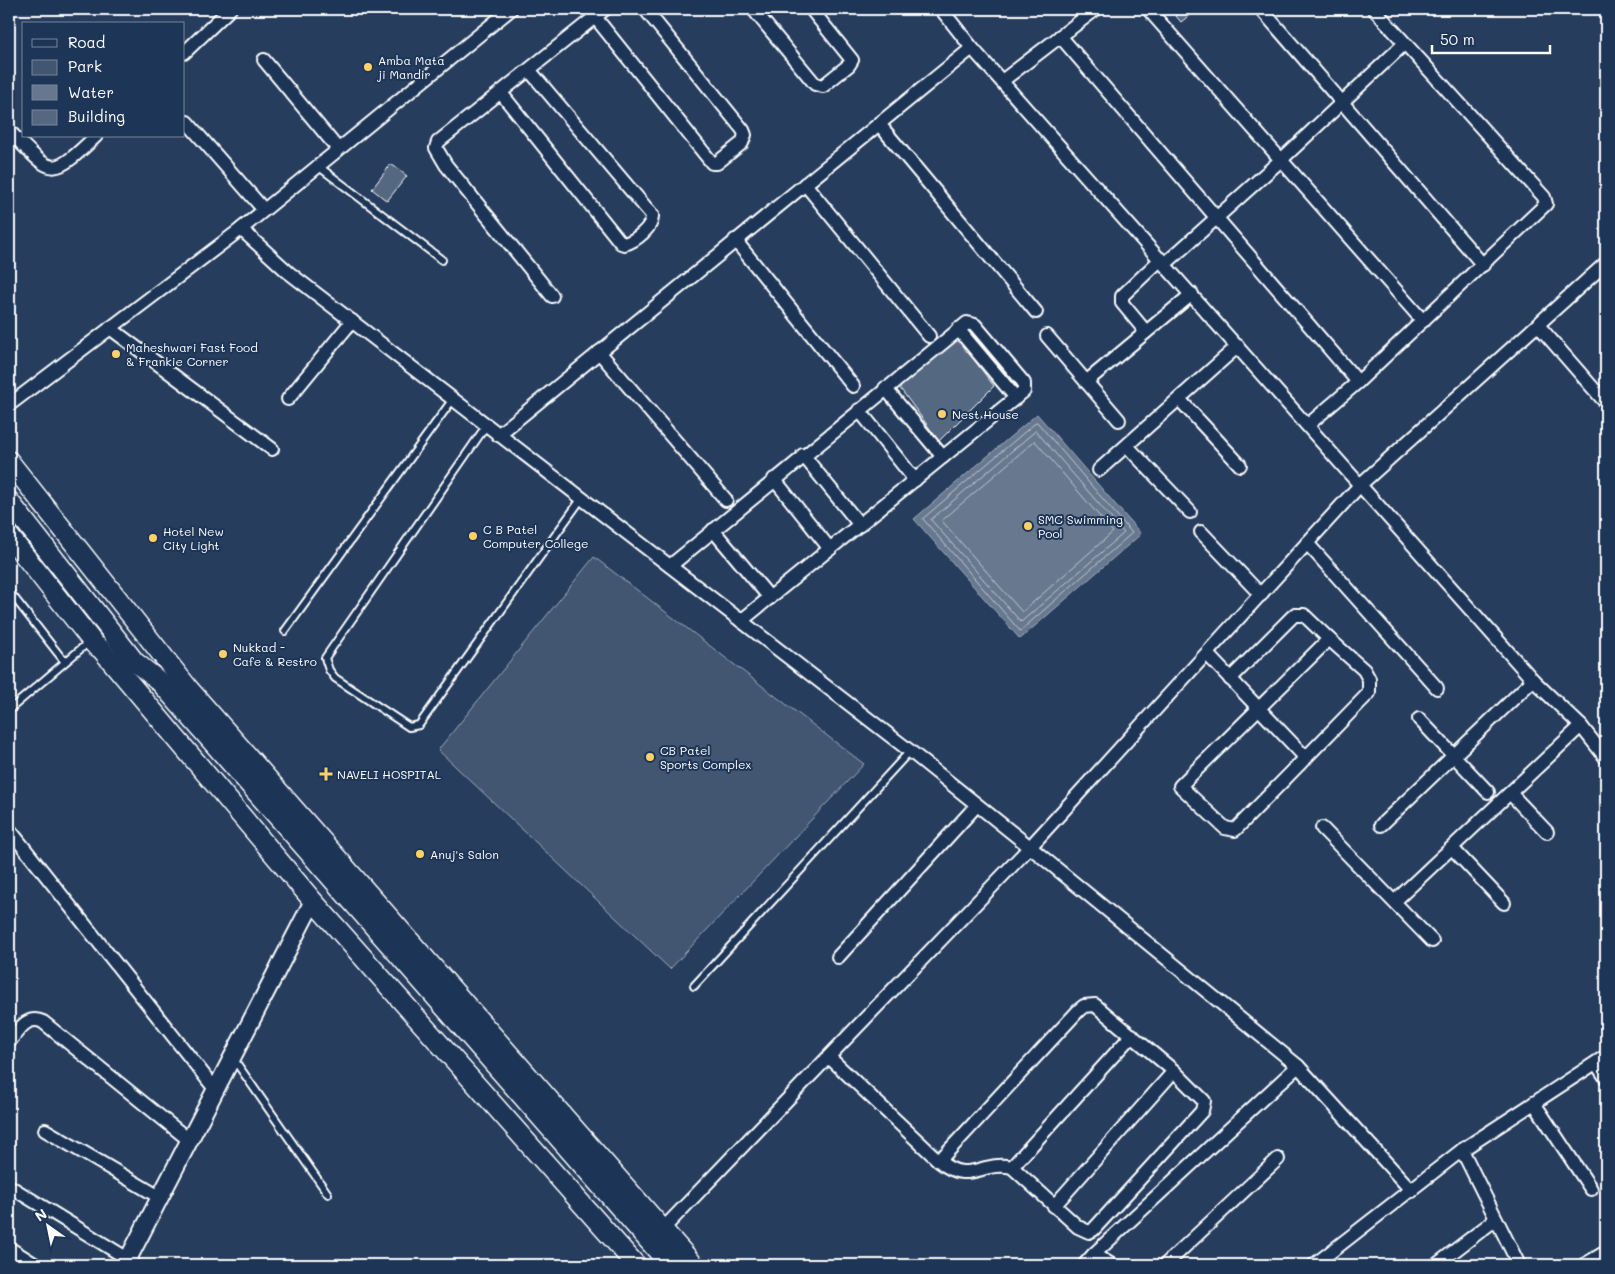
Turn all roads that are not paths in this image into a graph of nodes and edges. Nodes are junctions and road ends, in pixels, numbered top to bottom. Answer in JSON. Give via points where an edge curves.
{"nodes":[{"id":1,"x":230,"y":9,"type":"edge"},
{"id":2,"x":510,"y":9,"type":"edge"},
{"id":3,"x":645,"y":9,"type":"edge"},
{"id":4,"x":753,"y":9,"type":"edge"},
{"id":5,"x":811,"y":9,"type":"edge"},
{"id":6,"x":941,"y":9,"type":"edge"},
{"id":7,"x":1096,"y":9,"type":"edge"},
{"id":8,"x":1148,"y":9,"type":"edge"},
{"id":9,"x":1261,"y":9,"type":"edge"},
{"id":10,"x":1374,"y":9,"type":"edge"},
{"id":11,"x":600,"y":13,"type":"edge"},
{"id":12,"x":1060,"y":36,"type":"junction"},
{"id":13,"x":1404,"y":44,"type":"junction"},
{"id":14,"x":972,"y":48,"type":"junction"},
{"id":15,"x":185,"y":52,"type":"edge"},
{"id":16,"x":264,"y":60,"type":"dead end"},
{"id":17,"x":530,"y":71,"type":"junction"},
{"id":18,"x":1002,"y":81,"type":"junction"},
{"id":19,"x":501,"y":93,"type":"junction"},
{"id":20,"x":1342,"y":101,"type":"junction"},
{"id":21,"x":187,"y":122,"type":"dead end"},
{"id":22,"x":879,"y":124,"type":"junction"},
{"id":23,"x":9,"y":131,"type":"edge"},
{"id":24,"x":94,"y":138,"type":"edge"},
{"id":25,"x":338,"y":150,"type":"junction"},
{"id":26,"x":1280,"y":160,"type":"junction"},
{"id":27,"x":318,"y":166,"type":"junction"},
{"id":28,"x":805,"y":184,"type":"junction"},
{"id":29,"x":264,"y":210,"type":"junction"},
{"id":30,"x":1215,"y":217,"type":"junction"},
{"id":31,"x":241,"y":229,"type":"junction"},
{"id":32,"x":735,"y":240,"type":"junction"},
{"id":33,"x":442,"y":260,"type":"dead end"},
{"id":34,"x":1163,"y":262,"type":"junction"},
{"id":35,"x":1606,"y":263,"type":"edge"},
{"id":36,"x":1483,"y":265,"type":"junction"},
{"id":37,"x":1192,"y":294,"type":"junction"},
{"id":38,"x":552,"y":296,"type":"dead end"},
{"id":39,"x":1036,"y":312,"type":"dead end"},
{"id":40,"x":1423,"y":321,"type":"junction"},
{"id":41,"x":352,"y":322,"type":"junction"},
{"id":42,"x":1538,"y":325,"type":"junction"},
{"id":43,"x":110,"y":328,"type":"junction"},
{"id":44,"x":1146,"y":332,"type":"junction"},
{"id":45,"x":929,"y":336,"type":"dead end"},
{"id":46,"x":1047,"y":336,"type":"dead end"},
{"id":47,"x":1238,"y":346,"type":"junction"},
{"id":48,"x":599,"y":352,"type":"junction"},
{"id":49,"x":1086,"y":382,"type":"junction"},
{"id":50,"x":1358,"y":382,"type":"junction"},
{"id":51,"x":853,"y":386,"type":"dead end"},
{"id":52,"x":885,"y":388,"type":"junction"},
{"id":53,"x":288,"y":399,"type":"dead end"},
{"id":54,"x":1179,"y":399,"type":"junction"},
{"id":55,"x":453,"y":400,"type":"junction"},
{"id":56,"x":1606,"y":403,"type":"edge"},
{"id":57,"x":9,"y":405,"type":"edge"},
{"id":58,"x":858,"y":410,"type":"junction"},
{"id":59,"x":1119,"y":420,"type":"dead end"},
{"id":60,"x":1308,"y":425,"type":"junction"},
{"id":61,"x":486,"y":426,"type":"junction"},
{"id":62,"x":498,"y":435,"type":"junction"},
{"id":63,"x":1127,"y":446,"type":"junction"},
{"id":64,"x":272,"y":449,"type":"dead end"},
{"id":65,"x":803,"y":455,"type":"junction"},
{"id":66,"x":943,"y":457,"type":"junction"},
{"id":67,"x":9,"y":461,"type":"edge"},
{"id":68,"x":1240,"y":465,"type":"dead end"},
{"id":69,"x":1099,"y":470,"type":"dead end"},
{"id":70,"x":9,"y":476,"type":"edge"},
{"id":71,"x":774,"y":479,"type":"junction"},
{"id":72,"x":915,"y":480,"type":"junction"},
{"id":73,"x":1361,"y":484,"type":"junction"},
{"id":74,"x":582,"y":498,"type":"junction"},
{"id":75,"x":726,"y":500,"type":"dead end"},
{"id":76,"x":9,"y":501,"type":"edge"},
{"id":77,"x":1190,"y":512,"type":"dead end"},
{"id":78,"x":860,"y":525,"type":"junction"},
{"id":79,"x":712,"y":530,"type":"junction"},
{"id":80,"x":1200,"y":532,"type":"dead end"},
{"id":81,"x":9,"y":536,"type":"edge"},
{"id":82,"x":1307,"y":544,"type":"junction"},
{"id":83,"x":830,"y":549,"type":"junction"},
{"id":84,"x":670,"y":566,"type":"junction"},
{"id":85,"x":9,"y":591,"type":"edge"},
{"id":86,"x":1261,"y":595,"type":"junction"},
{"id":87,"x":770,"y":598,"type":"junction"},
{"id":88,"x":741,"y":621,"type":"junction"},
{"id":89,"x":285,"y":631,"type":"dead end"},
{"id":90,"x":1329,"y":639,"type":"junction"},
{"id":91,"x":91,"y":640,"type":"junction"},
{"id":92,"x":1207,"y":654,"type":"junction"},
{"id":93,"x":64,"y":660,"type":"junction"},
{"id":94,"x":1230,"y":679,"type":"junction"},
{"id":95,"x":1534,"y":680,"type":"junction"},
{"id":96,"x":159,"y":681,"type":"junction"},
{"id":97,"x":1438,"y":688,"type":"dead end"},
{"id":98,"x":1259,"y":708,"type":"junction"},
{"id":99,"x":9,"y":710,"type":"edge"},
{"id":100,"x":1419,"y":719,"type":"dead end"},
{"id":101,"x":1581,"y":726,"type":"junction"},
{"id":102,"x":910,"y":751,"type":"junction"},
{"id":103,"x":1454,"y":756,"type":"junction"},
{"id":104,"x":1306,"y":758,"type":"junction"},
{"id":105,"x":1606,"y":758,"type":"edge"},
{"id":106,"x":1488,"y":792,"type":"dead end"},
{"id":107,"x":1510,"y":793,"type":"junction"},
{"id":108,"x":977,"y":805,"type":"junction"},
{"id":109,"x":1381,"y":825,"type":"dead end"},
{"id":110,"x":1322,"y":828,"type":"dead end"},
{"id":111,"x":9,"y":829,"type":"edge"},
{"id":112,"x":1547,"y":832,"type":"dead end"},
{"id":113,"x":1030,"y":847,"type":"junction"},
{"id":114,"x":1452,"y":848,"type":"junction"},
{"id":115,"x":313,"y":900,"type":"junction"},
{"id":116,"x":1395,"y":901,"type":"junction"},
{"id":117,"x":1504,"y":903,"type":"dead end"},
{"id":118,"x":1432,"y":941,"type":"dead end"},
{"id":119,"x":838,"y":957,"type":"dead end"},
{"id":120,"x":694,"y":986,"type":"dead end"},
{"id":121,"x":1132,"y":1035,"type":"junction"},
{"id":122,"x":9,"y":1042,"type":"edge"},
{"id":123,"x":232,"y":1057,"type":"junction"},
{"id":124,"x":828,"y":1058,"type":"junction"},
{"id":125,"x":1601,"y":1059,"type":"edge"},
{"id":126,"x":1298,"y":1066,"type":"junction"},
{"id":127,"x":1174,"y":1072,"type":"junction"},
{"id":128,"x":1606,"y":1078,"type":"edge"},
{"id":129,"x":215,"y":1089,"type":"junction"},
{"id":130,"x":1534,"y":1103,"type":"junction"},
{"id":131,"x":45,"y":1130,"type":"dead end"},
{"id":132,"x":189,"y":1140,"type":"junction"},
{"id":133,"x":1462,"y":1150,"type":"junction"},
{"id":134,"x":1278,"y":1159,"type":"dead end"},
{"id":135,"x":939,"y":1162,"type":"junction"},
{"id":136,"x":1012,"y":1167,"type":"junction"},
{"id":137,"x":9,"y":1186,"type":"edge"},
{"id":138,"x":1591,"y":1189,"type":"dead end"},
{"id":139,"x":1412,"y":1191,"type":"junction"},
{"id":140,"x":328,"y":1194,"type":"dead end"},
{"id":141,"x":160,"y":1198,"type":"junction"},
{"id":142,"x":1054,"y":1206,"type":"junction"},
{"id":143,"x":1496,"y":1220,"type":"junction"},
{"id":144,"x":662,"y":1230,"type":"junction"},
{"id":145,"x":9,"y":1248,"type":"edge"},
{"id":146,"x":1606,"y":1252,"type":"edge"},
{"id":147,"x":1094,"y":1254,"type":"junction"},
{"id":148,"x":126,"y":1262,"type":"edge"},
{"id":149,"x":36,"y":1265,"type":"edge"},
{"id":150,"x":636,"y":1265,"type":"edge"},
{"id":151,"x":670,"y":1265,"type":"edge"},
{"id":152,"x":694,"y":1265,"type":"edge"},
{"id":153,"x":1084,"y":1265,"type":"edge"},
{"id":154,"x":1112,"y":1265,"type":"edge"},
{"id":155,"x":1166,"y":1265,"type":"edge"},
{"id":156,"x":1314,"y":1265,"type":"edge"},
{"id":157,"x":1436,"y":1265,"type":"edge"},
{"id":158,"x":1519,"y":1265,"type":"edge"},
{"id":159,"x":1584,"y":1265,"type":"edge"}],
"edges":[{"from":1,"to":15,"type":"street"},
{"from":2,"to":25,"type":"street"},
{"from":3,"to":11,"type":"street","via":[[743,130],[742,143],[717,163],[712,163]]},
{"from":4,"to":5,"type":"street","via":[[815,84],[823,86],[852,60]]},
{"from":6,"to":14,"type":"street"},
{"from":7,"to":12,"type":"street"},
{"from":8,"to":26,"type":"street"},
{"from":9,"to":20,"type":"street"},
{"from":10,"to":13,"type":"street"},
{"from":11,"to":17,"type":"street"},
{"from":12,"to":18,"type":"street"},
{"from":12,"to":30,"type":"street"},
{"from":13,"to":20,"type":"street"},
{"from":13,"to":36,"type":"street","via":[[1546,201],[1545,208]]},
{"from":14,"to":18,"type":"street"},
{"from":14,"to":22,"type":"street"},
{"from":16,"to":25,"type":"street"},
{"from":17,"to":19,"type":"street"},
{"from":17,"to":19,"type":"street","via":[[652,215],[650,226],[633,240],[621,243]]},
{"from":18,"to":34,"type":"street"},
{"from":19,"to":38,"type":"street","via":[[438,142],[436,148]]},
{"from":20,"to":26,"type":"street"},
{"from":20,"to":36,"type":"street"},
{"from":21,"to":29,"type":"street"},
{"from":22,"to":28,"type":"street"},
{"from":22,"to":39,"type":"street"},
{"from":23,"to":24,"type":"street","via":[[44,166],[53,168],[69,162]]},
{"from":25,"to":27,"type":"street"},
{"from":26,"to":30,"type":"street"},
{"from":26,"to":40,"type":"street"},
{"from":27,"to":29,"type":"street"},
{"from":27,"to":33,"type":"lane"},
{"from":28,"to":32,"type":"street"},
{"from":28,"to":45,"type":"street"},
{"from":29,"to":31,"type":"street"},
{"from":30,"to":34,"type":"street"},
{"from":30,"to":50,"type":"street"},
{"from":31,"to":41,"type":"street","via":[[288,272]]},
{"from":31,"to":43,"type":"street"},
{"from":32,"to":48,"type":"street"},
{"from":32,"to":51,"type":"street"},
{"from":34,"to":37,"type":"street"},
{"from":34,"to":44,"type":"street","via":[[1122,296],[1125,307]]},
{"from":35,"to":42,"type":"street"},
{"from":36,"to":40,"type":"street"},
{"from":37,"to":44,"type":"street"},
{"from":37,"to":47,"type":"street"},
{"from":40,"to":50,"type":"street"},
{"from":41,"to":53,"type":"street"},
{"from":41,"to":55,"type":"street"},
{"from":42,"to":56,"type":"street"},
{"from":42,"to":73,"type":"street"},
{"from":43,"to":57,"type":"street"},
{"from":43,"to":64,"type":"street"},
{"from":44,"to":49,"type":"street"},
{"from":46,"to":49,"type":"street"},
{"from":47,"to":54,"type":"street"},
{"from":47,"to":60,"type":"street"},
{"from":48,"to":62,"type":"street"},
{"from":48,"to":75,"type":"street"},
{"from":49,"to":59,"type":"street"},
{"from":50,"to":60,"type":"street"},
{"from":52,"to":58,"type":"street"},
{"from":52,"to":66,"type":"street"},
{"from":52,"to":66,"type":"street","via":[[967,322],[975,325],[1024,383],[1024,391]]},
{"from":54,"to":63,"type":"street"},
{"from":54,"to":68,"type":"street"},
{"from":55,"to":61,"type":"street"},
{"from":55,"to":89,"type":"lane"},
{"from":58,"to":65,"type":"street"},
{"from":58,"to":72,"type":"street"},
{"from":60,"to":73,"type":"street"},
{"from":61,"to":62,"type":"street"},
{"from":61,"to":74,"type":"lane","via":[[325,658],[335,678],[409,727],[419,725]]},
{"from":62,"to":74,"type":"street"},
{"from":63,"to":69,"type":"street"},
{"from":63,"to":77,"type":"street"},
{"from":65,"to":71,"type":"street"},
{"from":65,"to":78,"type":"street"},
{"from":66,"to":72,"type":"street"},
{"from":67,"to":144,"type":"main road","via":[[189,689]]},
{"from":70,"to":96,"type":"main road","via":[[147,654]]},
{"from":71,"to":79,"type":"street"},
{"from":71,"to":83,"type":"street"},
{"from":72,"to":78,"type":"street"},
{"from":73,"to":82,"type":"street"},
{"from":73,"to":95,"type":"street"},
{"from":74,"to":84,"type":"street"},
{"from":76,"to":96,"type":"main road","via":[[135,662]]},
{"from":78,"to":83,"type":"street"},
{"from":79,"to":84,"type":"street"},
{"from":79,"to":87,"type":"street"},
{"from":80,"to":86,"type":"street"},
{"from":81,"to":91,"type":"main road"},
{"from":82,"to":86,"type":"street"},
{"from":82,"to":97,"type":"street"},
{"from":83,"to":87,"type":"street"},
{"from":84,"to":88,"type":"street"},
{"from":85,"to":93,"type":"lane"},
{"from":86,"to":92,"type":"street"},
{"from":87,"to":88,"type":"street"},
{"from":88,"to":102,"type":"street"},
{"from":90,"to":94,"type":"street","via":[[1304,615],[1294,615]]},
{"from":90,"to":98,"type":"street"},
{"from":90,"to":104,"type":"street","via":[[1364,670],[1369,679],[1369,692]]},
{"from":91,"to":93,"type":"lane"},
{"from":91,"to":115,"type":"main road"},
{"from":92,"to":94,"type":"street"},
{"from":92,"to":113,"type":"street"},
{"from":93,"to":99,"type":"lane"},
{"from":94,"to":98,"type":"street"},
{"from":95,"to":101,"type":"street"},
{"from":95,"to":103,"type":"street"},
{"from":96,"to":151,"type":"main road"},
{"from":98,"to":104,"type":"street"},
{"from":98,"to":104,"type":"street","via":[[1180,786],[1225,828],[1235,830]]},
{"from":100,"to":103,"type":"street"},
{"from":101,"to":105,"type":"street"},
{"from":101,"to":107,"type":"street"},
{"from":102,"to":108,"type":"street"},
{"from":102,"to":120,"type":"lane"},
{"from":103,"to":106,"type":"street"},
{"from":103,"to":109,"type":"street"},
{"from":107,"to":112,"type":"street"},
{"from":107,"to":114,"type":"street"},
{"from":108,"to":113,"type":"street"},
{"from":108,"to":119,"type":"street"},
{"from":110,"to":116,"type":"street"},
{"from":111,"to":129,"type":"street"},
{"from":113,"to":124,"type":"street"},
{"from":113,"to":126,"type":"street"},
{"from":114,"to":116,"type":"street"},
{"from":114,"to":117,"type":"street"},
{"from":115,"to":123,"type":"street"},
{"from":115,"to":150,"type":"main road"},
{"from":116,"to":118,"type":"street"},
{"from":121,"to":127,"type":"street"},
{"from":121,"to":135,"type":"street","via":[[1095,1005],[1084,1006]]},
{"from":121,"to":136,"type":"street"},
{"from":122,"to":132,"type":"street","via":[[28,1021],[43,1022]]},
{"from":123,"to":129,"type":"street"},
{"from":123,"to":140,"type":"lane"},
{"from":124,"to":135,"type":"street"},
{"from":124,"to":144,"type":"street"},
{"from":125,"to":128,"type":"street"},
{"from":125,"to":130,"type":"street"},
{"from":126,"to":139,"type":"street"},
{"from":126,"to":147,"type":"street"},
{"from":127,"to":142,"type":"street"},
{"from":127,"to":142,"type":"street","via":[[1199,1094],[1205,1106],[1202,1112],[1093,1230],[1084,1232]]},
{"from":129,"to":132,"type":"street"},
{"from":130,"to":133,"type":"street"},
{"from":130,"to":138,"type":"street"},
{"from":131,"to":141,"type":"street"},
{"from":132,"to":141,"type":"street"},
{"from":133,"to":139,"type":"street"},
{"from":133,"to":143,"type":"street"},
{"from":134,"to":155,"type":"street"},
{"from":135,"to":136,"type":"street","via":[[956,1173]]},
{"from":136,"to":142,"type":"street"},
{"from":137,"to":148,"type":"street"},
{"from":139,"to":156,"type":"street"},
{"from":141,"to":148,"type":"street"},
{"from":143,"to":157,"type":"street"},
{"from":143,"to":158,"type":"street"},
{"from":144,"to":152,"type":"main road"},
{"from":145,"to":149,"type":"street"},
{"from":146,"to":159,"type":"street"},
{"from":147,"to":153,"type":"street"},
{"from":147,"to":154,"type":"street"}]}
